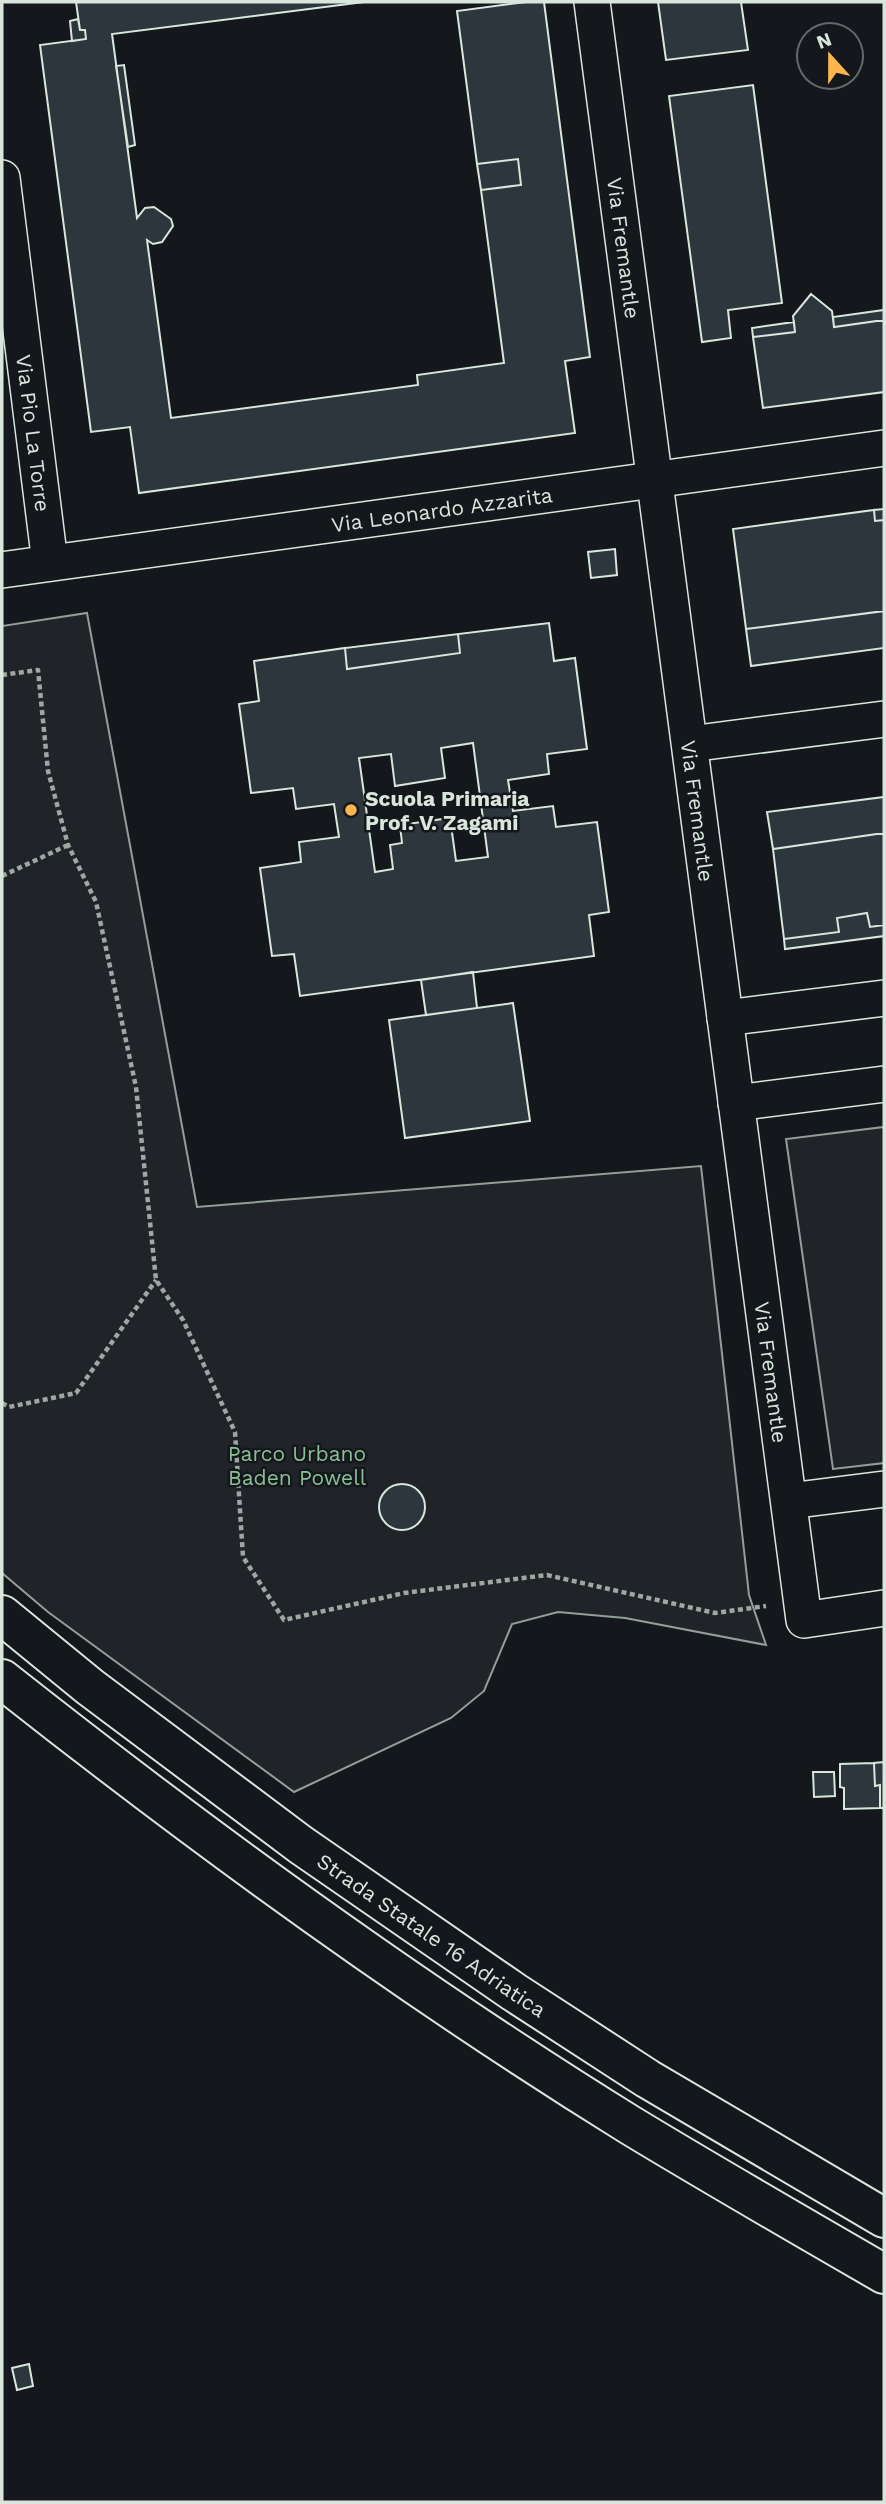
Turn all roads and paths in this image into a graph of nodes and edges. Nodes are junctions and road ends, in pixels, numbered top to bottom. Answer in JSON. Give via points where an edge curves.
{"nodes":[{"id":1,"x":592,"y":2,"type":"edge"},
{"id":2,"x":2,"y":178,"type":"edge"},
{"id":3,"x":884,"y":448,"type":"edge"},
{"id":4,"x":655,"y":480,"type":"junction"},
{"id":5,"x":50,"y":563,"type":"junction"},
{"id":6,"x":2,"y":570,"type":"edge"},
{"id":7,"x":2,"y":675,"type":"edge"},
{"id":8,"x":884,"y":719,"type":"edge"},
{"id":9,"x":690,"y":744,"type":"junction"},
{"id":10,"x":68,"y":845,"type":"junction"},
{"id":11,"x":2,"y":876,"type":"edge"},
{"id":12,"x":884,"y":998,"type":"edge"},
{"id":13,"x":725,"y":1018,"type":"junction"},
{"id":14,"x":884,"y":1084,"type":"edge"},
{"id":15,"x":736,"y":1103,"type":"junction"},
{"id":16,"x":156,"y":1280,"type":"junction"},
{"id":17,"x":2,"y":1403,"type":"edge"},
{"id":18,"x":884,"y":1489,"type":"edge"},
{"id":19,"x":789,"y":1501,"type":"junction"},
{"id":20,"x":884,"y":1608,"type":"edge"},
{"id":21,"x":803,"y":1610,"type":"junction"},
{"id":22,"x":2,"y":1615,"type":"edge"},
{"id":23,"x":2,"y":1679,"type":"edge"},
{"id":24,"x":715,"y":2176,"type":"junction"},
{"id":25,"x":884,"y":2218,"type":"edge"},
{"id":26,"x":884,"y":2274,"type":"edge"},
{"id":27,"x":884,"y":2299,"type":"edge"}],
"edges":[{"from":1,"to":4,"type":"street","name":"Via Fremantle"},
{"from":2,"to":5,"type":"street","name":"Via Pio La Torre"},
{"from":3,"to":4,"type":"street","name":"Via Leonardo Azzarita"},
{"from":4,"to":5,"type":"street","name":"Via Leonardo Azzarita"},
{"from":4,"to":9,"type":"street","name":"Via Fremantle"},
{"from":5,"to":6,"type":"street","name":"Via Leonardo Azzarita"},
{"from":7,"to":10,"type":"path","via":[[38,670],[48,771]]},
{"from":8,"to":9,"type":"street"},
{"from":9,"to":13,"type":"street","name":"Via Fremantle"},
{"from":10,"to":11,"type":"path"},
{"from":10,"to":16,"type":"path","via":[[96,902],[136,1087]]},
{"from":12,"to":13,"type":"street"},
{"from":13,"to":15,"type":"street","name":"Via Fremantle"},
{"from":14,"to":15,"type":"street"},
{"from":15,"to":19,"type":"street","name":"Via Fremantle"},
{"from":16,"to":17,"type":"path","via":[[76,1393],[9,1406]]},
{"from":16,"to":21,"type":"path","via":[[183,1320],[234,1433],[243,1556],[284,1620],[404,1593],[547,1575],[715,1613]]},
{"from":18,"to":19,"type":"street"},
{"from":19,"to":21,"type":"street","name":"Via Fremantle"},
{"from":20,"to":21,"type":"street"},
{"from":22,"to":25,"type":"highway","name":"Strada Statale 16 Adriatica","via":[[301,1846],[514,1992],[648,2079]]},
{"from":23,"to":24,"type":"highway","via":[[269,1883],[478,2026]]},
{"from":24,"to":26,"type":"highway"},
{"from":24,"to":27,"type":"highway"}]}
